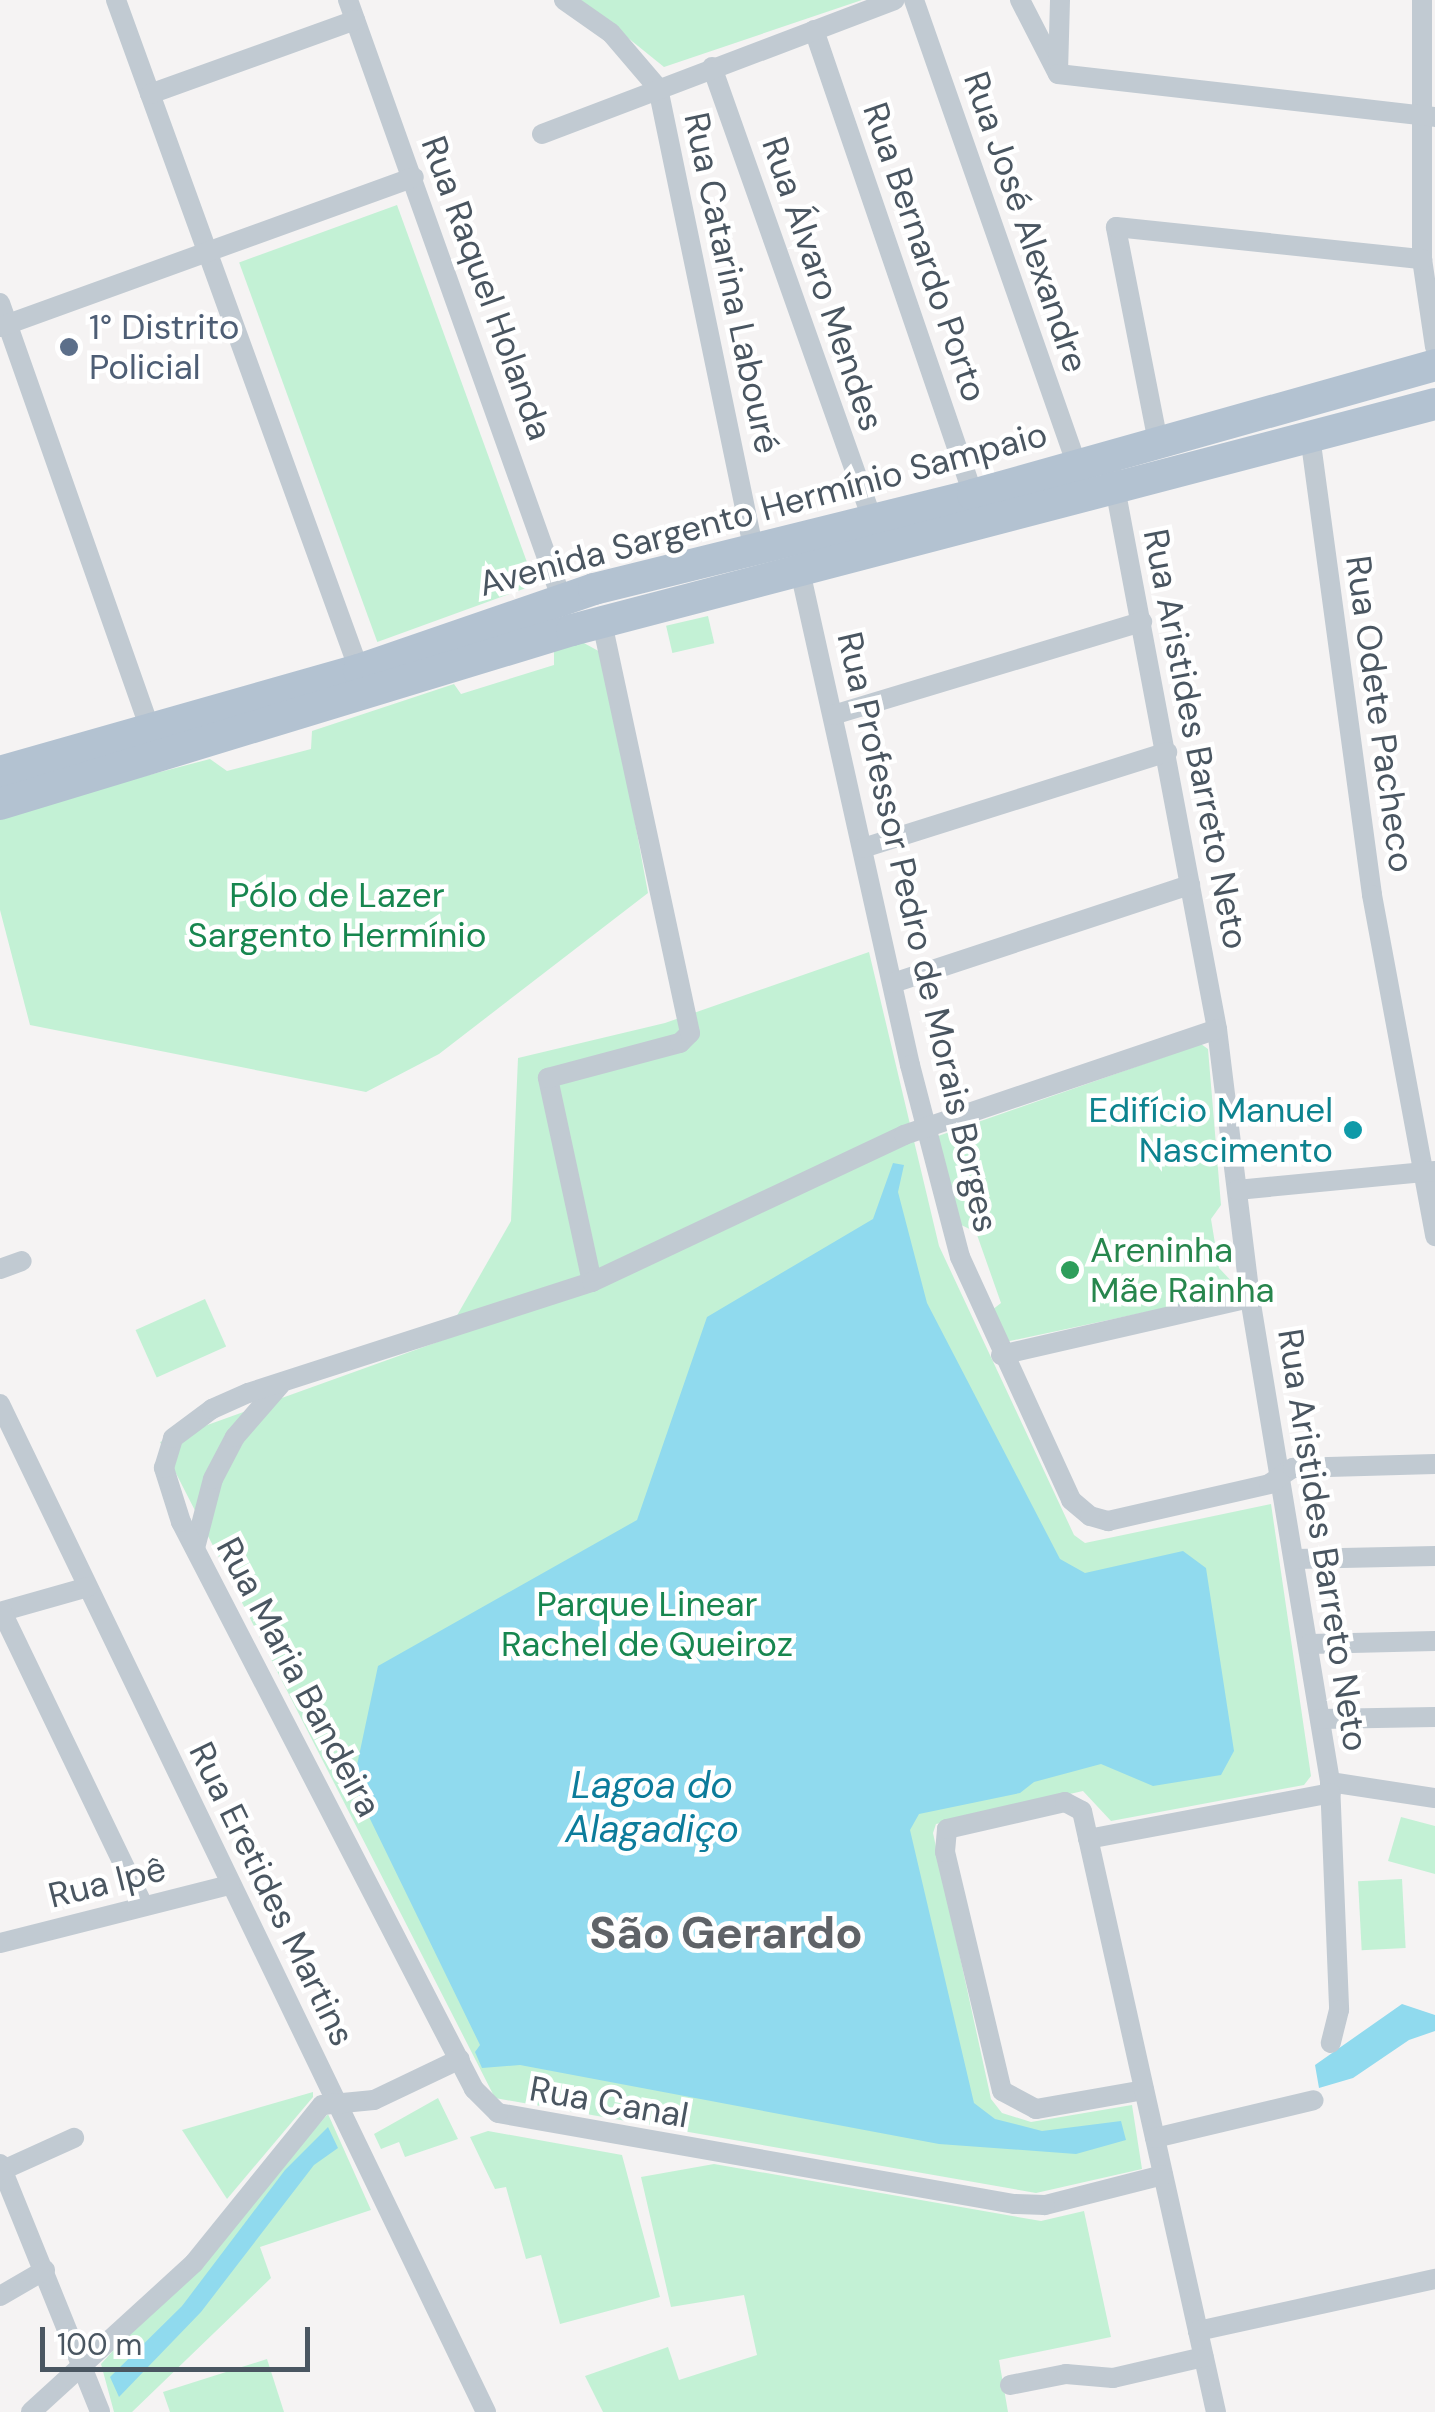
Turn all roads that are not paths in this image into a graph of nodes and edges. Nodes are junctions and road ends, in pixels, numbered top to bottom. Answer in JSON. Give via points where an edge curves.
{"nodes":[{"id":1,"x":116,"y":0,"type":"edge"},
{"id":2,"x":564,"y":0,"type":"edge"},
{"id":3,"x":894,"y":0,"type":"edge"},
{"id":4,"x":914,"y":0,"type":"edge"},
{"id":5,"x":1020,"y":0,"type":"edge"},
{"id":6,"x":1060,"y":0,"type":"edge"},
{"id":7,"x":1422,"y":0,"type":"edge"},
{"id":8,"x":351,"y":10,"type":"edge"},
{"id":9,"x":814,"y":30,"type":"junction"},
{"id":10,"x":712,"y":67,"type":"junction"},
{"id":11,"x":1058,"y":74,"type":"junction"},
{"id":12,"x":658,"y":88,"type":"junction"},
{"id":13,"x":150,"y":94,"type":"junction"},
{"id":14,"x":1428,"y":116,"type":"edge"},
{"id":15,"x":542,"y":134,"type":"dead end"},
{"id":16,"x":414,"y":177,"type":"junction"},
{"id":17,"x":208,"y":250,"type":"junction"},
{"id":18,"x":1422,"y":259,"type":"junction"},
{"id":19,"x":0,"y":303,"type":"edge"},
{"id":20,"x":4,"y":326,"type":"edge"},
{"id":21,"x":1435,"y":347,"type":"edge"},
{"id":22,"x":1435,"y":364,"type":"edge"},
{"id":23,"x":1435,"y":404,"type":"edge"},
{"id":24,"x":1310,"y":436,"type":"junction"},
{"id":25,"x":1158,"y":442,"type":"junction"},
{"id":26,"x":1100,"y":470,"type":"junction"},
{"id":27,"x":973,"y":496,"type":"junction"},
{"id":28,"x":873,"y":522,"type":"junction"},
{"id":29,"x":754,"y":551,"type":"junction"},
{"id":30,"x":800,"y":572,"type":"junction"},
{"id":31,"x":562,"y":600,"type":"junction"},
{"id":32,"x":1142,"y":622,"type":"junction"},
{"id":33,"x":602,"y":623,"type":"junction"},
{"id":34,"x":358,"y":670,"type":"junction"},
{"id":35,"x":833,"y":715,"type":"junction"},
{"id":36,"x":154,"y":742,"type":"junction"},
{"id":37,"x":1166,"y":752,"type":"junction"},
{"id":38,"x":0,"y":772,"type":"edge"},
{"id":39,"x":0,"y":804,"type":"edge"},
{"id":40,"x":863,"y":848,"type":"junction"},
{"id":41,"x":1190,"y":885,"type":"junction"},
{"id":42,"x":893,"y":983,"type":"junction"},
{"id":43,"x":1217,"y":1030,"type":"junction"},
{"id":44,"x":924,"y":1127,"type":"junction"},
{"id":45,"x":1427,"y":1171,"type":"edge"},
{"id":46,"x":1238,"y":1190,"type":"junction"},
{"id":47,"x":1435,"y":1236,"type":"edge"},
{"id":48,"x":22,"y":1262,"type":"dead end"},
{"id":49,"x":0,"y":1269,"type":"edge"},
{"id":50,"x":592,"y":1282,"type":"junction"},
{"id":51,"x":1250,"y":1298,"type":"junction"},
{"id":52,"x":1001,"y":1355,"type":"junction"},
{"id":53,"x":289,"y":1376,"type":"junction"},
{"id":54,"x":0,"y":1404,"type":"edge"},
{"id":55,"x":1435,"y":1464,"type":"edge"},
{"id":56,"x":1282,"y":1475,"type":"junction"},
{"id":57,"x":194,"y":1548,"type":"junction"},
{"id":58,"x":1435,"y":1556,"type":"edge"},
{"id":59,"x":1296,"y":1559,"type":"junction"},
{"id":60,"x":88,"y":1587,"type":"junction"},
{"id":61,"x":1,"y":1612,"type":"edge"},
{"id":62,"x":1435,"y":1640,"type":"edge"},
{"id":63,"x":1310,"y":1644,"type":"junction"},
{"id":64,"x":1435,"y":1717,"type":"edge"},
{"id":65,"x":1320,"y":1720,"type":"junction"},
{"id":66,"x":1330,"y":1788,"type":"junction"},
{"id":67,"x":1435,"y":1798,"type":"edge"},
{"id":68,"x":1088,"y":1839,"type":"junction"},
{"id":69,"x":230,"y":1885,"type":"junction"},
{"id":70,"x":143,"y":1905,"type":"junction"},
{"id":71,"x":0,"y":1943,"type":"edge"},
{"id":72,"x":1332,"y":2044,"type":"dead end"},
{"id":73,"x":460,"y":2059,"type":"junction"},
{"id":74,"x":1144,"y":2090,"type":"junction"},
{"id":75,"x":1314,"y":2100,"type":"dead end"},
{"id":76,"x":341,"y":2107,"type":"junction"},
{"id":77,"x":74,"y":2138,"type":"dead end"},
{"id":78,"x":1155,"y":2138,"type":"junction"},
{"id":79,"x":1,"y":2167,"type":"edge"},
{"id":80,"x":1163,"y":2174,"type":"junction"},
{"id":81,"x":45,"y":2270,"type":"junction"},
{"id":82,"x":1435,"y":2280,"type":"edge"},
{"id":83,"x":0,"y":2296,"type":"edge"},
{"id":84,"x":1198,"y":2331,"type":"junction"},
{"id":85,"x":1204,"y":2357,"type":"junction"},
{"id":86,"x":85,"y":2366,"type":"junction"},
{"id":87,"x":1010,"y":2385,"type":"dead end"},
{"id":88,"x":31,"y":2412,"type":"edge"},
{"id":89,"x":100,"y":2412,"type":"edge"},
{"id":90,"x":486,"y":2412,"type":"edge"},
{"id":91,"x":1216,"y":2412,"type":"edge"}],
"edges":[{"from":1,"to":13,"type":"street"},
{"from":2,"to":12,"type":"street","via":[[611,33]]},
{"from":3,"to":9,"type":"street"},
{"from":4,"to":26,"type":"street","name":"Rua José Alexandre"},
{"from":5,"to":11,"type":"street"},
{"from":6,"to":11,"type":"street"},
{"from":7,"to":14,"type":"street"},
{"from":8,"to":13,"type":"street"},
{"from":8,"to":16,"type":"street","name":"Rua Raquel Holanda"},
{"from":9,"to":10,"type":"street"},
{"from":9,"to":27,"type":"street","name":"Rua Bernardo Porto"},
{"from":10,"to":12,"type":"street"},
{"from":10,"to":28,"type":"street","name":"Rua Álvaro Mendes"},
{"from":11,"to":14,"type":"street"},
{"from":12,"to":15,"type":"street"},
{"from":12,"to":29,"type":"street","name":"Rua Catarina Labouré"},
{"from":13,"to":17,"type":"street"},
{"from":14,"to":18,"type":"street"},
{"from":16,"to":17,"type":"street"},
{"from":16,"to":31,"type":"street","name":"Rua Raquel Holanda"},
{"from":17,"to":20,"type":"street"},
{"from":17,"to":34,"type":"street"},
{"from":18,"to":21,"type":"street"},
{"from":18,"to":25,"type":"street","via":[[1127,224],[1114,230]]},
{"from":19,"to":20,"type":"street"},
{"from":20,"to":36,"type":"street"},
{"from":22,"to":25,"type":"main road","name":"Avenida Sargento Hermínio Sampaio"},
{"from":23,"to":24,"type":"main road","name":"Avenida Sargento Hermínio Sampaio"},
{"from":24,"to":26,"type":"main road","name":"Avenida Sargento Hermínio Sampaio"},
{"from":24,"to":45,"type":"street","name":"Rua Odete Pacheco","via":[[1368,867]]},
{"from":25,"to":26,"type":"main road","name":"Avenida Sargento Hermínio Sampaio"},
{"from":26,"to":27,"type":"main road","name":"Avenida Sargento Hermínio Sampaio"},
{"from":26,"to":30,"type":"main road","name":"Avenida Sargento Hermínio Sampaio"},
{"from":26,"to":32,"type":"street","name":"Rua Aristides Barreto Neto"},
{"from":27,"to":28,"type":"main road","name":"Avenida Sargento Hermínio Sampaio"},
{"from":28,"to":29,"type":"main road","name":"Avenida Sargento Hermínio Sampaio"},
{"from":29,"to":31,"type":"main road","name":"Avenida Sargento Hermínio Sampaio"},
{"from":30,"to":33,"type":"main road","name":"Avenida Sargento Hermínio Sampaio"},
{"from":30,"to":35,"type":"street","name":"Rua Professor Pedro de Morais Borges"},
{"from":31,"to":34,"type":"main road","name":"Avenida Sargento Hermínio Sampaio"},
{"from":32,"to":35,"type":"street"},
{"from":32,"to":37,"type":"street","name":"Rua Aristides Barreto Neto"},
{"from":33,"to":36,"type":"main road","name":"Avenida Sargento Hermínio Sampaio"},
{"from":33,"to":50,"type":"street","via":[[690,1032],[680,1043],[548,1078]]},
{"from":34,"to":36,"type":"main road","name":"Avenida Sargento Hermínio Sampaio"},
{"from":35,"to":40,"type":"street","name":"Rua Professor Pedro de Morais Borges"},
{"from":36,"to":38,"type":"main road","name":"Avenida Sargento Hermínio Sampaio"},
{"from":36,"to":39,"type":"main road","name":"Avenida Sargento Hermínio Sampaio"},
{"from":37,"to":40,"type":"street"},
{"from":37,"to":41,"type":"street","name":"Rua Aristides Barreto Neto"},
{"from":40,"to":42,"type":"street","name":"Rua Professor Pedro de Morais Borges"},
{"from":41,"to":42,"type":"street"},
{"from":41,"to":43,"type":"street","name":"Rua Aristides Barreto Neto"},
{"from":42,"to":44,"type":"street","name":"Rua Professor Pedro de Morais Borges"},
{"from":43,"to":44,"type":"street","name":"Rua Maria Bandeira"},
{"from":43,"to":46,"type":"street","name":"Rua Aristides Barreto Neto"},
{"from":44,"to":50,"type":"street","name":"Rua Maria Bandeira"},
{"from":44,"to":52,"type":"street","name":"Rua Professor Pedro de Morais Borges","via":[[960,1257]]},
{"from":45,"to":46,"type":"street"},
{"from":45,"to":47,"type":"street","name":"Rua Odete Pacheco"},
{"from":46,"to":51,"type":"street","name":"Rua Aristides Barreto Neto"},
{"from":48,"to":49,"type":"street"},
{"from":50,"to":53,"type":"street","name":"Rua Maria Bandeira"},
{"from":51,"to":52,"type":"street"},
{"from":51,"to":56,"type":"street","name":"Rua Aristides Barreto Neto"},
{"from":52,"to":56,"type":"street","name":"Rua Professor Pedro de Morais Borges","via":[[1065,1490],[1090,1516],[1108,1521],[1188,1504]]},
{"from":53,"to":57,"type":"street","via":[[236,1437],[213,1480]]},
{"from":53,"to":57,"type":"street","name":"Rua Maria Bandeira","via":[[212,1409],[167,1447],[167,1484]]},
{"from":54,"to":60,"type":"street","name":"Rua Eretides Martins"},
{"from":55,"to":56,"type":"street","via":[[1293,1468]]},
{"from":56,"to":59,"type":"street","name":"Rua Aristides Barreto Neto"},
{"from":57,"to":73,"type":"street","name":"Rua Maria Bandeira"},
{"from":58,"to":59,"type":"street"},
{"from":59,"to":63,"type":"street","name":"Rua Aristides Barreto Neto"},
{"from":60,"to":61,"type":"street"},
{"from":60,"to":69,"type":"street","name":"Rua Eretides Martins"},
{"from":61,"to":70,"type":"street"},
{"from":62,"to":63,"type":"street"},
{"from":63,"to":65,"type":"street","name":"Rua Aristides Barreto Neto"},
{"from":64,"to":65,"type":"street"},
{"from":65,"to":66,"type":"street","name":"Rua Aristides Barreto Neto"},
{"from":66,"to":67,"type":"street"},
{"from":66,"to":68,"type":"street"},
{"from":66,"to":72,"type":"street","name":"Rua Aristides Barreto Neto","via":[[1339,2010]]},
{"from":68,"to":74,"type":"street"},
{"from":68,"to":74,"type":"street","via":[[1072,1802],[955,1824],[944,1838],[1002,2091],[1036,2110]]},
{"from":69,"to":70,"type":"street","name":"Rua Ipê"},
{"from":69,"to":76,"type":"street","name":"Rua Eretides Martins"},
{"from":70,"to":71,"type":"street","name":"Rua Ipê"},
{"from":73,"to":76,"type":"street","via":[[374,2100]]},
{"from":73,"to":80,"type":"street","name":"Rua Canal","via":[[486,2104],[511,2119],[1014,2204],[1045,2205]]},
{"from":74,"to":78,"type":"street"},
{"from":75,"to":78,"type":"street"},
{"from":76,"to":86,"type":"street","via":[[322,2105],[312,2114],[194,2263]]},
{"from":76,"to":90,"type":"street","name":"Rua Eretides Martins"},
{"from":77,"to":79,"type":"street"},
{"from":78,"to":80,"type":"street"},
{"from":79,"to":81,"type":"street"},
{"from":80,"to":84,"type":"street"},
{"from":81,"to":83,"type":"street"},
{"from":81,"to":86,"type":"street"},
{"from":82,"to":84,"type":"street"},
{"from":84,"to":85,"type":"street"},
{"from":85,"to":87,"type":"street","via":[[1112,2378],[1066,2374]]},
{"from":85,"to":91,"type":"street"},
{"from":86,"to":88,"type":"street"},
{"from":86,"to":89,"type":"street"}]}
